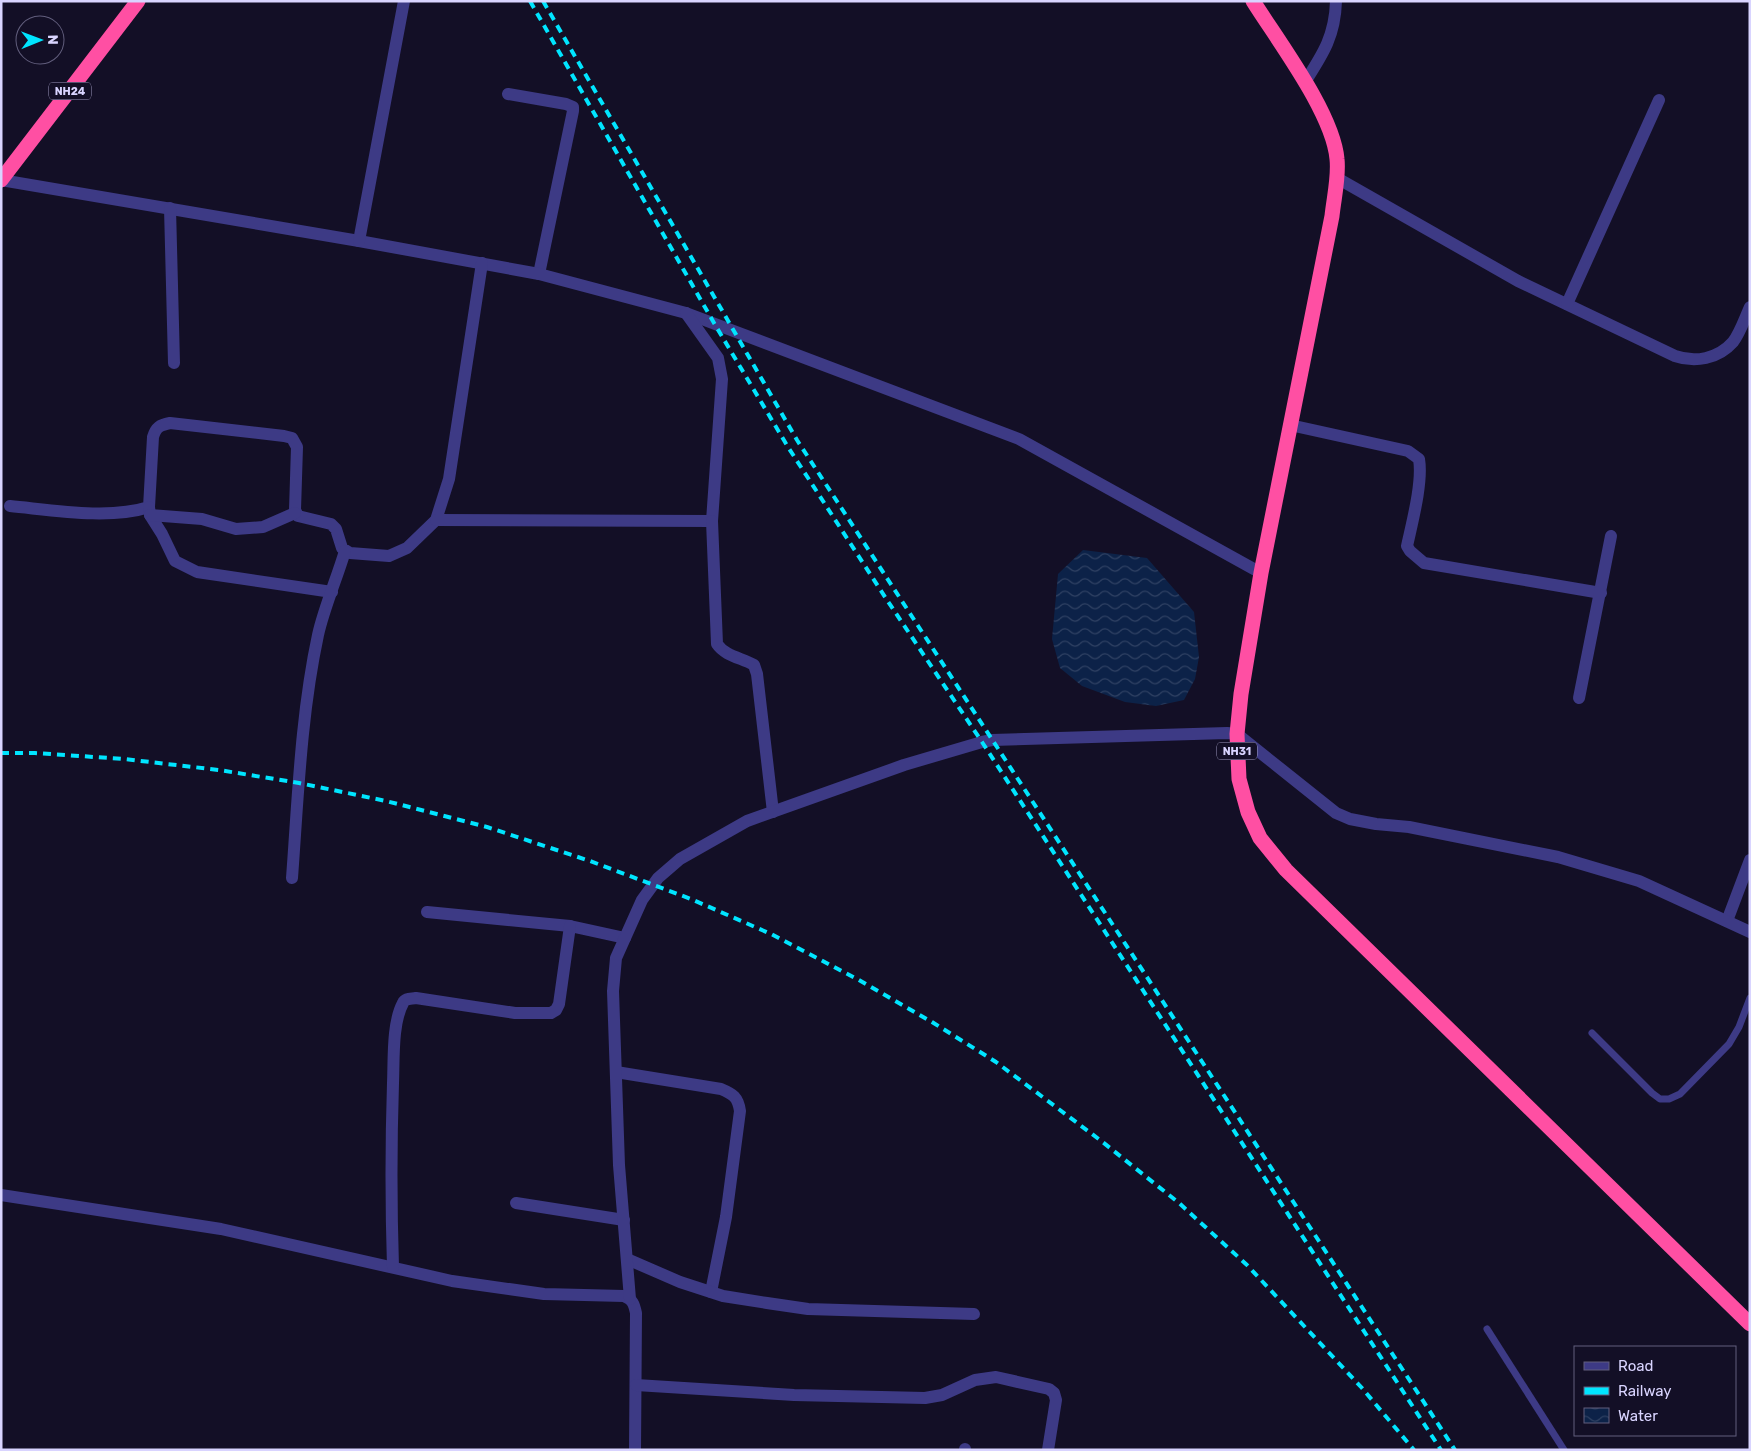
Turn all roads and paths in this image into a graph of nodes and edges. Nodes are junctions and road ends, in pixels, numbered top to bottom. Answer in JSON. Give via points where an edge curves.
{"nodes":[{"id":1,"x":138,"y":1,"type":"edge"},
{"id":2,"x":404,"y":1,"type":"edge"},
{"id":3,"x":1253,"y":1,"type":"edge"},
{"id":4,"x":1336,"y":1,"type":"edge"},
{"id":5,"x":1304,"y":82,"type":"junction"},
{"id":6,"x":508,"y":94,"type":"dead end"},
{"id":7,"x":1659,"y":100,"type":"dead end"},
{"id":8,"x":1336,"y":178,"type":"junction"},
{"id":9,"x":1,"y":180,"type":"edge"},
{"id":10,"x":170,"y":208,"type":"junction"},
{"id":11,"x":358,"y":241,"type":"junction"},
{"id":12,"x":482,"y":263,"type":"junction"},
{"id":13,"x":539,"y":274,"type":"junction"},
{"id":14,"x":1567,"y":304,"type":"junction"},
{"id":15,"x":1750,"y":307,"type":"edge"},
{"id":16,"x":686,"y":314,"type":"junction"},
{"id":17,"x":174,"y":363,"type":"dead end"},
{"id":18,"x":1290,"y":426,"type":"junction"},
{"id":19,"x":10,"y":506,"type":"dead end"},
{"id":20,"x":150,"y":511,"type":"junction"},
{"id":21,"x":296,"y":513,"type":"junction"},
{"id":22,"x":436,"y":520,"type":"junction"},
{"id":23,"x":712,"y":521,"type":"junction"},
{"id":24,"x":1611,"y":536,"type":"dead end"},
{"id":25,"x":345,"y":551,"type":"junction"},
{"id":26,"x":1261,"y":573,"type":"junction"},
{"id":27,"x":332,"y":592,"type":"junction"},
{"id":28,"x":1601,"y":593,"type":"junction"},
{"id":29,"x":1579,"y":698,"type":"dead end"},
{"id":30,"x":1237,"y":734,"type":"junction"},
{"id":31,"x":773,"y":812,"type":"junction"},
{"id":32,"x":1750,"y":860,"type":"edge"},
{"id":33,"x":292,"y":878,"type":"dead end"},
{"id":34,"x":427,"y":912,"type":"dead end"},
{"id":35,"x":1727,"y":921,"type":"junction"},
{"id":36,"x":570,"y":926,"type":"junction"},
{"id":37,"x":1750,"y":932,"type":"edge"},
{"id":38,"x":625,"y":938,"type":"junction"},
{"id":39,"x":1750,"y":998,"type":"edge"},
{"id":40,"x":1592,"y":1034,"type":"dead end"},
{"id":41,"x":616,"y":1072,"type":"junction"},
{"id":42,"x":1,"y":1195,"type":"edge"},
{"id":43,"x":516,"y":1203,"type":"dead end"},
{"id":44,"x":624,"y":1220,"type":"junction"},
{"id":45,"x":627,"y":1259,"type":"junction"},
{"id":46,"x":393,"y":1267,"type":"junction"},
{"id":47,"x":711,"y":1292,"type":"junction"},
{"id":48,"x":630,"y":1299,"type":"junction"},
{"id":49,"x":974,"y":1314,"type":"dead end"},
{"id":50,"x":1750,"y":1324,"type":"edge"},
{"id":51,"x":1487,"y":1329,"type":"dead end"},
{"id":52,"x":636,"y":1385,"type":"junction"},
{"id":53,"x":635,"y":1450,"type":"edge"},
{"id":54,"x":1048,"y":1450,"type":"edge"},
{"id":55,"x":1564,"y":1450,"type":"edge"}],
"edges":[{"from":1,"to":9,"type":"highway","number":"NH24"},
{"from":2,"to":11,"type":"street"},
{"from":3,"to":5,"type":"highway","number":"NH31"},
{"from":4,"to":5,"type":"street","via":[[1333,29],[1326,50]]},
{"from":5,"to":8,"type":"highway","number":"NH31","via":[[1333,140]]},
{"from":6,"to":13,"type":"street","via":[[566,104],[574,111]]},
{"from":7,"to":14,"type":"street"},
{"from":8,"to":14,"type":"street","via":[[1518,281]]},
{"from":8,"to":18,"type":"highway","number":"NH31","via":[[1332,216]]},
{"from":9,"to":10,"type":"street"},
{"from":10,"to":11,"type":"street"},
{"from":10,"to":17,"type":"street"},
{"from":11,"to":12,"type":"street"},
{"from":12,"to":13,"type":"street"},
{"from":12,"to":22,"type":"street","via":[[449,479]]},
{"from":13,"to":16,"type":"street"},
{"from":14,"to":15,"type":"street","via":[[1687,360],[1700,360],[1717,354],[1733,342]]},
{"from":16,"to":23,"type":"street","via":[[718,358],[722,379]]},
{"from":16,"to":26,"type":"street","via":[[1019,439]]},
{"from":18,"to":26,"type":"highway","number":"NH31"},
{"from":18,"to":28,"type":"street","via":[[1408,451],[1419,459],[1419,483],[1407,546],[1424,562]]},
{"from":19,"to":20,"type":"street","via":[[91,513]]},
{"from":20,"to":21,"type":"street","via":[[202,519],[236,529],[263,528]]},
{"from":20,"to":21,"type":"street","via":[[153,437],[162,424],[170,424],[292,438],[297,447]]},
{"from":20,"to":27,"type":"street","via":[[175,561],[185,567],[197,572]]},
{"from":21,"to":25,"type":"street","via":[[331,524]]},
{"from":22,"to":23,"type":"street"},
{"from":22,"to":25,"type":"street","via":[[407,548],[389,556]]},
{"from":23,"to":31,"type":"street","via":[[717,644],[727,654],[754,665]]},
{"from":24,"to":28,"type":"street"},
{"from":25,"to":27,"type":"street"},
{"from":26,"to":30,"type":"highway","number":"NH31"},
{"from":27,"to":33,"type":"street","via":[[318,633],[310,683]]},
{"from":28,"to":29,"type":"street"},
{"from":30,"to":31,"type":"street","via":[[992,740],[904,765]]},
{"from":30,"to":35,"type":"street","via":[[1350,820],[1409,827],[1558,857],[1639,881]]},
{"from":30,"to":50,"type":"highway","number":"NH31","via":[[1239,779],[1248,812],[1260,838],[1286,870]]},
{"from":31,"to":38,"type":"street","via":[[747,821],[680,859],[658,878],[642,900]]},
{"from":32,"to":35,"type":"street"},
{"from":34,"to":36,"type":"street"},
{"from":35,"to":37,"type":"street"},
{"from":36,"to":38,"type":"street"},
{"from":36,"to":46,"type":"street","via":[[559,1004],[551,1013],[515,1013],[416,998],[403,1001],[394,1042]]},
{"from":38,"to":41,"type":"street","via":[[616,958],[613,990]]},
{"from":39,"to":40,"type":"lane","via":[[1739,1028],[1728,1044],[1680,1094],[1669,1099],[1652,1093]]},
{"from":41,"to":44,"type":"street"},
{"from":41,"to":47,"type":"street","via":[[721,1089],[733,1094],[738,1101],[740,1111],[726,1216]]},
{"from":42,"to":46,"type":"street","via":[[221,1229]]},
{"from":43,"to":44,"type":"street"},
{"from":44,"to":45,"type":"street"},
{"from":45,"to":47,"type":"street"},
{"from":45,"to":48,"type":"street"},
{"from":46,"to":48,"type":"street","via":[[452,1281],[544,1294],[624,1296]]},
{"from":47,"to":49,"type":"street","via":[[808,1309]]},
{"from":48,"to":52,"type":"street","via":[[636,1313]]},
{"from":51,"to":55,"type":"lane"},
{"from":52,"to":53,"type":"street"},
{"from":52,"to":54,"type":"street","via":[[794,1395],[925,1398],[952,1392],[975,1380],[996,1378],[1049,1389],[1054,1393],[1056,1400]]}]}
